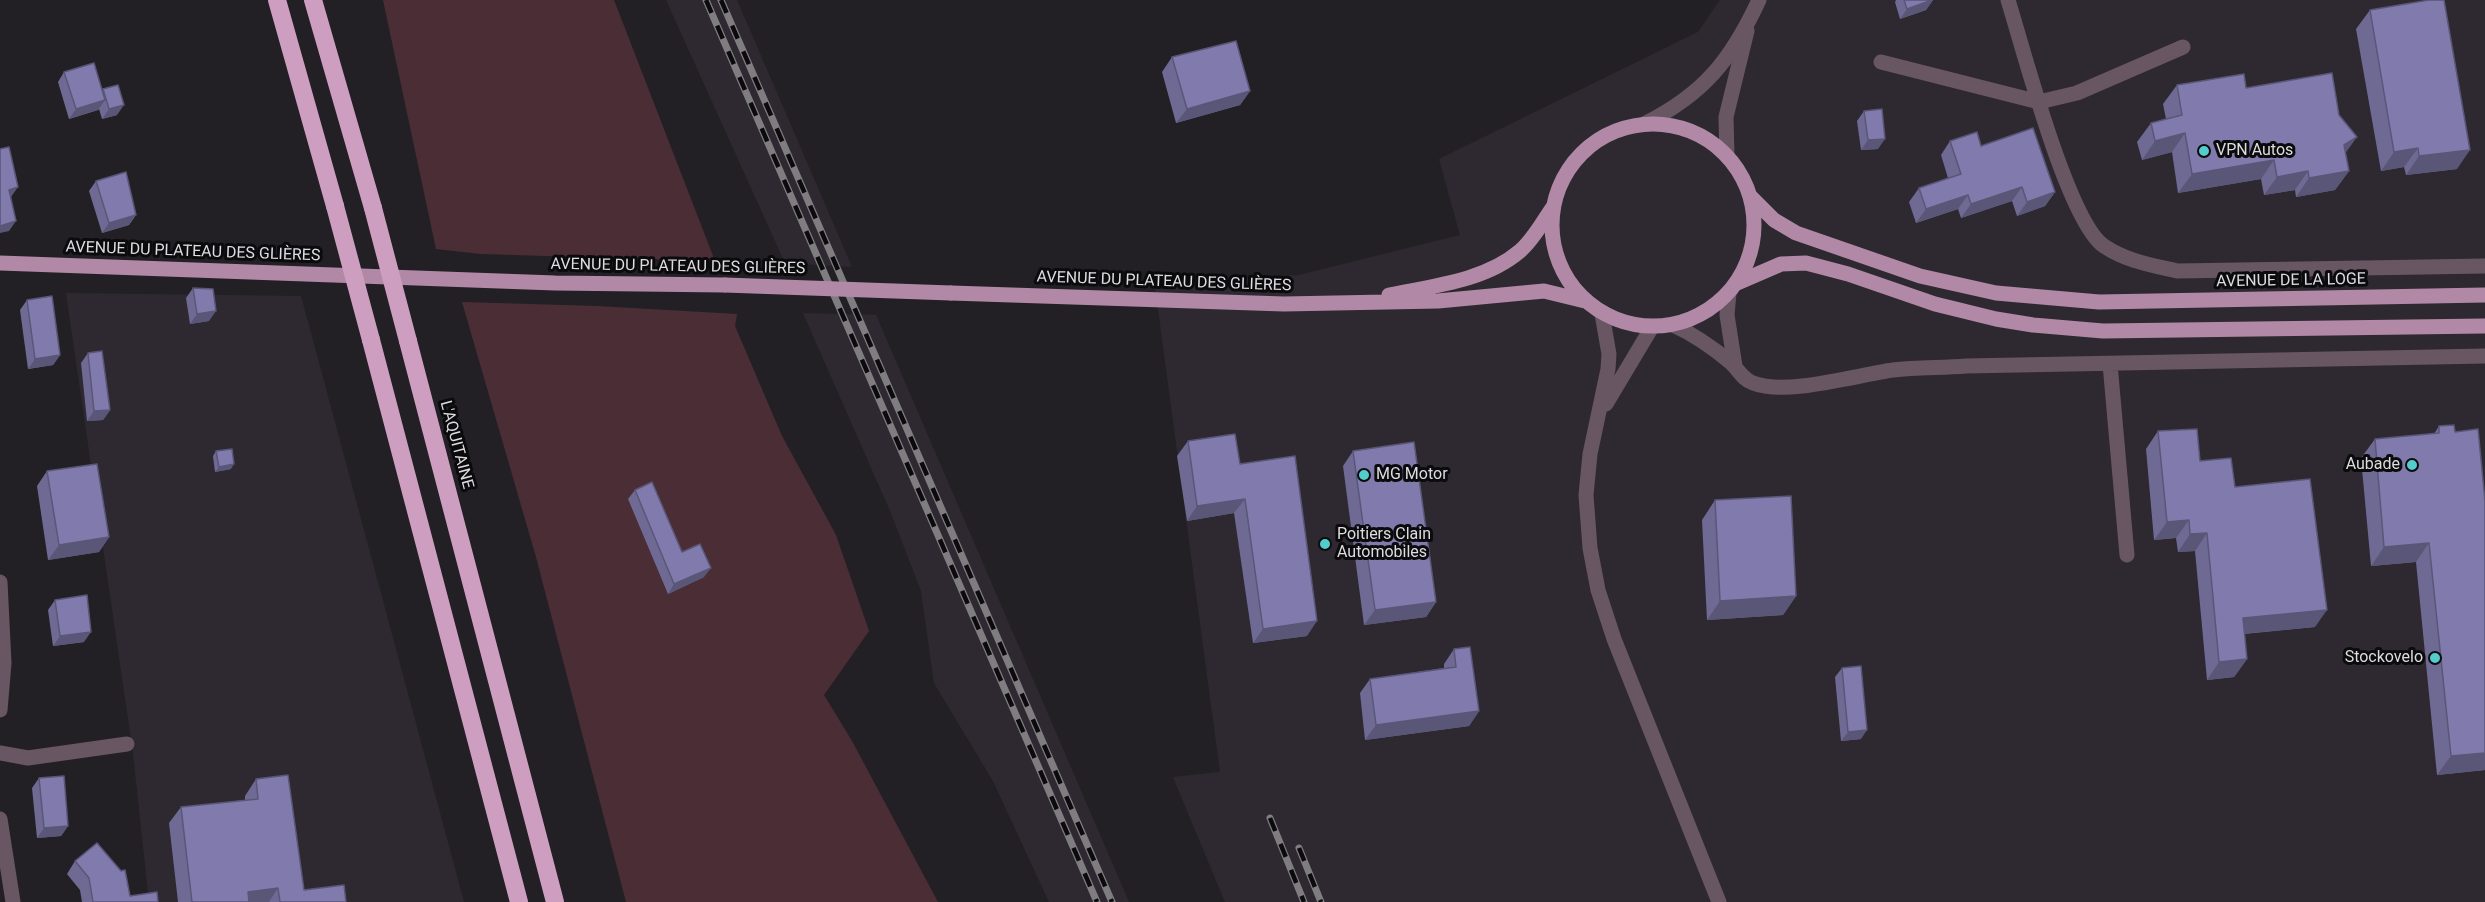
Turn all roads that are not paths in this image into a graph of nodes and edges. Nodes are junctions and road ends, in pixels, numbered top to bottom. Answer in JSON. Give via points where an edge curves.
{"nodes":[{"id":1,"x":277,"y":0,"type":"edge"},
{"id":2,"x":313,"y":0,"type":"edge"},
{"id":3,"x":1759,"y":0,"type":"edge"},
{"id":4,"x":2008,"y":0,"type":"edge"},
{"id":5,"x":1751,"y":17,"type":"junction"},
{"id":6,"x":2183,"y":47,"type":"dead end"},
{"id":7,"x":1881,"y":63,"type":"dead end"},
{"id":8,"x":2038,"y":102,"type":"junction"},
{"id":9,"x":1644,"y":124,"type":"junction"},
{"id":10,"x":1727,"y":156,"type":"junction"},
{"id":11,"x":1751,"y":197,"type":"junction"},
{"id":12,"x":1553,"y":207,"type":"junction"},
{"id":13,"x":0,"y":263,"type":"edge"},
{"id":14,"x":2485,"y":266,"type":"edge"},
{"id":15,"x":1733,"y":288,"type":"junction"},
{"id":16,"x":2485,"y":296,"type":"edge"},
{"id":17,"x":1356,"y":301,"type":"junction"},
{"id":18,"x":1585,"y":301,"type":"junction"},
{"id":19,"x":1602,"y":314,"type":"junction"},
{"id":20,"x":1673,"y":326,"type":"junction"},
{"id":21,"x":2485,"y":326,"type":"edge"},
{"id":22,"x":1652,"y":327,"type":"junction"},
{"id":23,"x":2485,"y":356,"type":"edge"},
{"id":24,"x":2110,"y":364,"type":"junction"},
{"id":25,"x":1735,"y":366,"type":"junction"},
{"id":26,"x":1599,"y":417,"type":"junction"},
{"id":27,"x":2127,"y":555,"type":"dead end"},
{"id":28,"x":0,"y":582,"type":"edge"},
{"id":29,"x":0,"y":710,"type":"edge"},
{"id":30,"x":127,"y":744,"type":"dead end"},
{"id":31,"x":0,"y":753,"type":"edge"},
{"id":32,"x":0,"y":819,"type":"edge"},
{"id":33,"x":13,"y":902,"type":"edge"},
{"id":34,"x":519,"y":902,"type":"edge"},
{"id":35,"x":555,"y":902,"type":"edge"},
{"id":36,"x":1719,"y":902,"type":"edge"}],
"edges":[{"from":1,"to":34,"type":"highway","bridge":true},
{"from":2,"to":35,"type":"highway","name":"L'AQUITAINE","bridge":true,"via":[[373,208]]},
{"from":3,"to":5,"type":"street"},
{"from":4,"to":8,"type":"street"},
{"from":5,"to":9,"type":"street","via":[[1703,87],[1671,111]]},
{"from":5,"to":10,"type":"street","via":[[1726,117]]},
{"from":6,"to":8,"type":"street","via":[[2077,93]]},
{"from":7,"to":8,"type":"street"},
{"from":8,"to":14,"type":"street","via":[[2080,217],[2102,245],[2133,261],[2177,272]]},
{"from":9,"to":10,"type":"main road","via":[[1690,130]]},
{"from":9,"to":12,"type":"main road","via":[[1595,142],[1561,182]]},
{"from":10,"to":11,"type":"main road"},
{"from":11,"to":15,"type":"main road","via":[[1755,226],[1750,255]]},
{"from":11,"to":16,"type":"main road","name":"AVENUE DE LA LOGE","via":[[1774,220],[1796,232],[1920,276],[1996,293],[2098,302]]},
{"from":12,"to":17,"type":"main road","name":"AVENUE DU PLATEAU DES GLIÈRES","via":[[1529,242],[1496,267],[1445,283]]},
{"from":12,"to":18,"type":"main road","via":[[1552,241],[1563,274]]},
{"from":13,"to":17,"type":"main road","name":"AVENUE DU PLATEAU DES GLIÈRES","bridge":true,"via":[[1253,303]]},
{"from":15,"to":20,"type":"main road","via":[[1704,314]]},
{"from":15,"to":21,"type":"main road","via":[[1781,264],[1806,263],[1996,319],[2103,331]]},
{"from":15,"to":25,"type":"street","via":[[1727,315]]},
{"from":17,"to":18,"type":"main road","name":"AVENUE DU PLATEAU DES GLIÈRES","via":[[1438,302],[1544,291]]},
{"from":18,"to":19,"type":"main road"},
{"from":19,"to":22,"type":"main road","via":[[1626,324]]},
{"from":19,"to":26,"type":"street","via":[[1609,354]]},
{"from":20,"to":22,"type":"main road"},
{"from":20,"to":25,"type":"street","via":[[1698,336]]},
{"from":22,"to":26,"type":"street"},
{"from":23,"to":24,"type":"street"},
{"from":24,"to":25,"type":"street","via":[[1895,370],[1778,388],[1744,379]]},
{"from":24,"to":27,"type":"street"},
{"from":26,"to":36,"type":"street","via":[[1586,495],[1598,590]]},
{"from":28,"to":29,"type":"street","via":[[4,663]]},
{"from":30,"to":31,"type":"street","via":[[28,758]]},
{"from":32,"to":33,"type":"street"}]}
